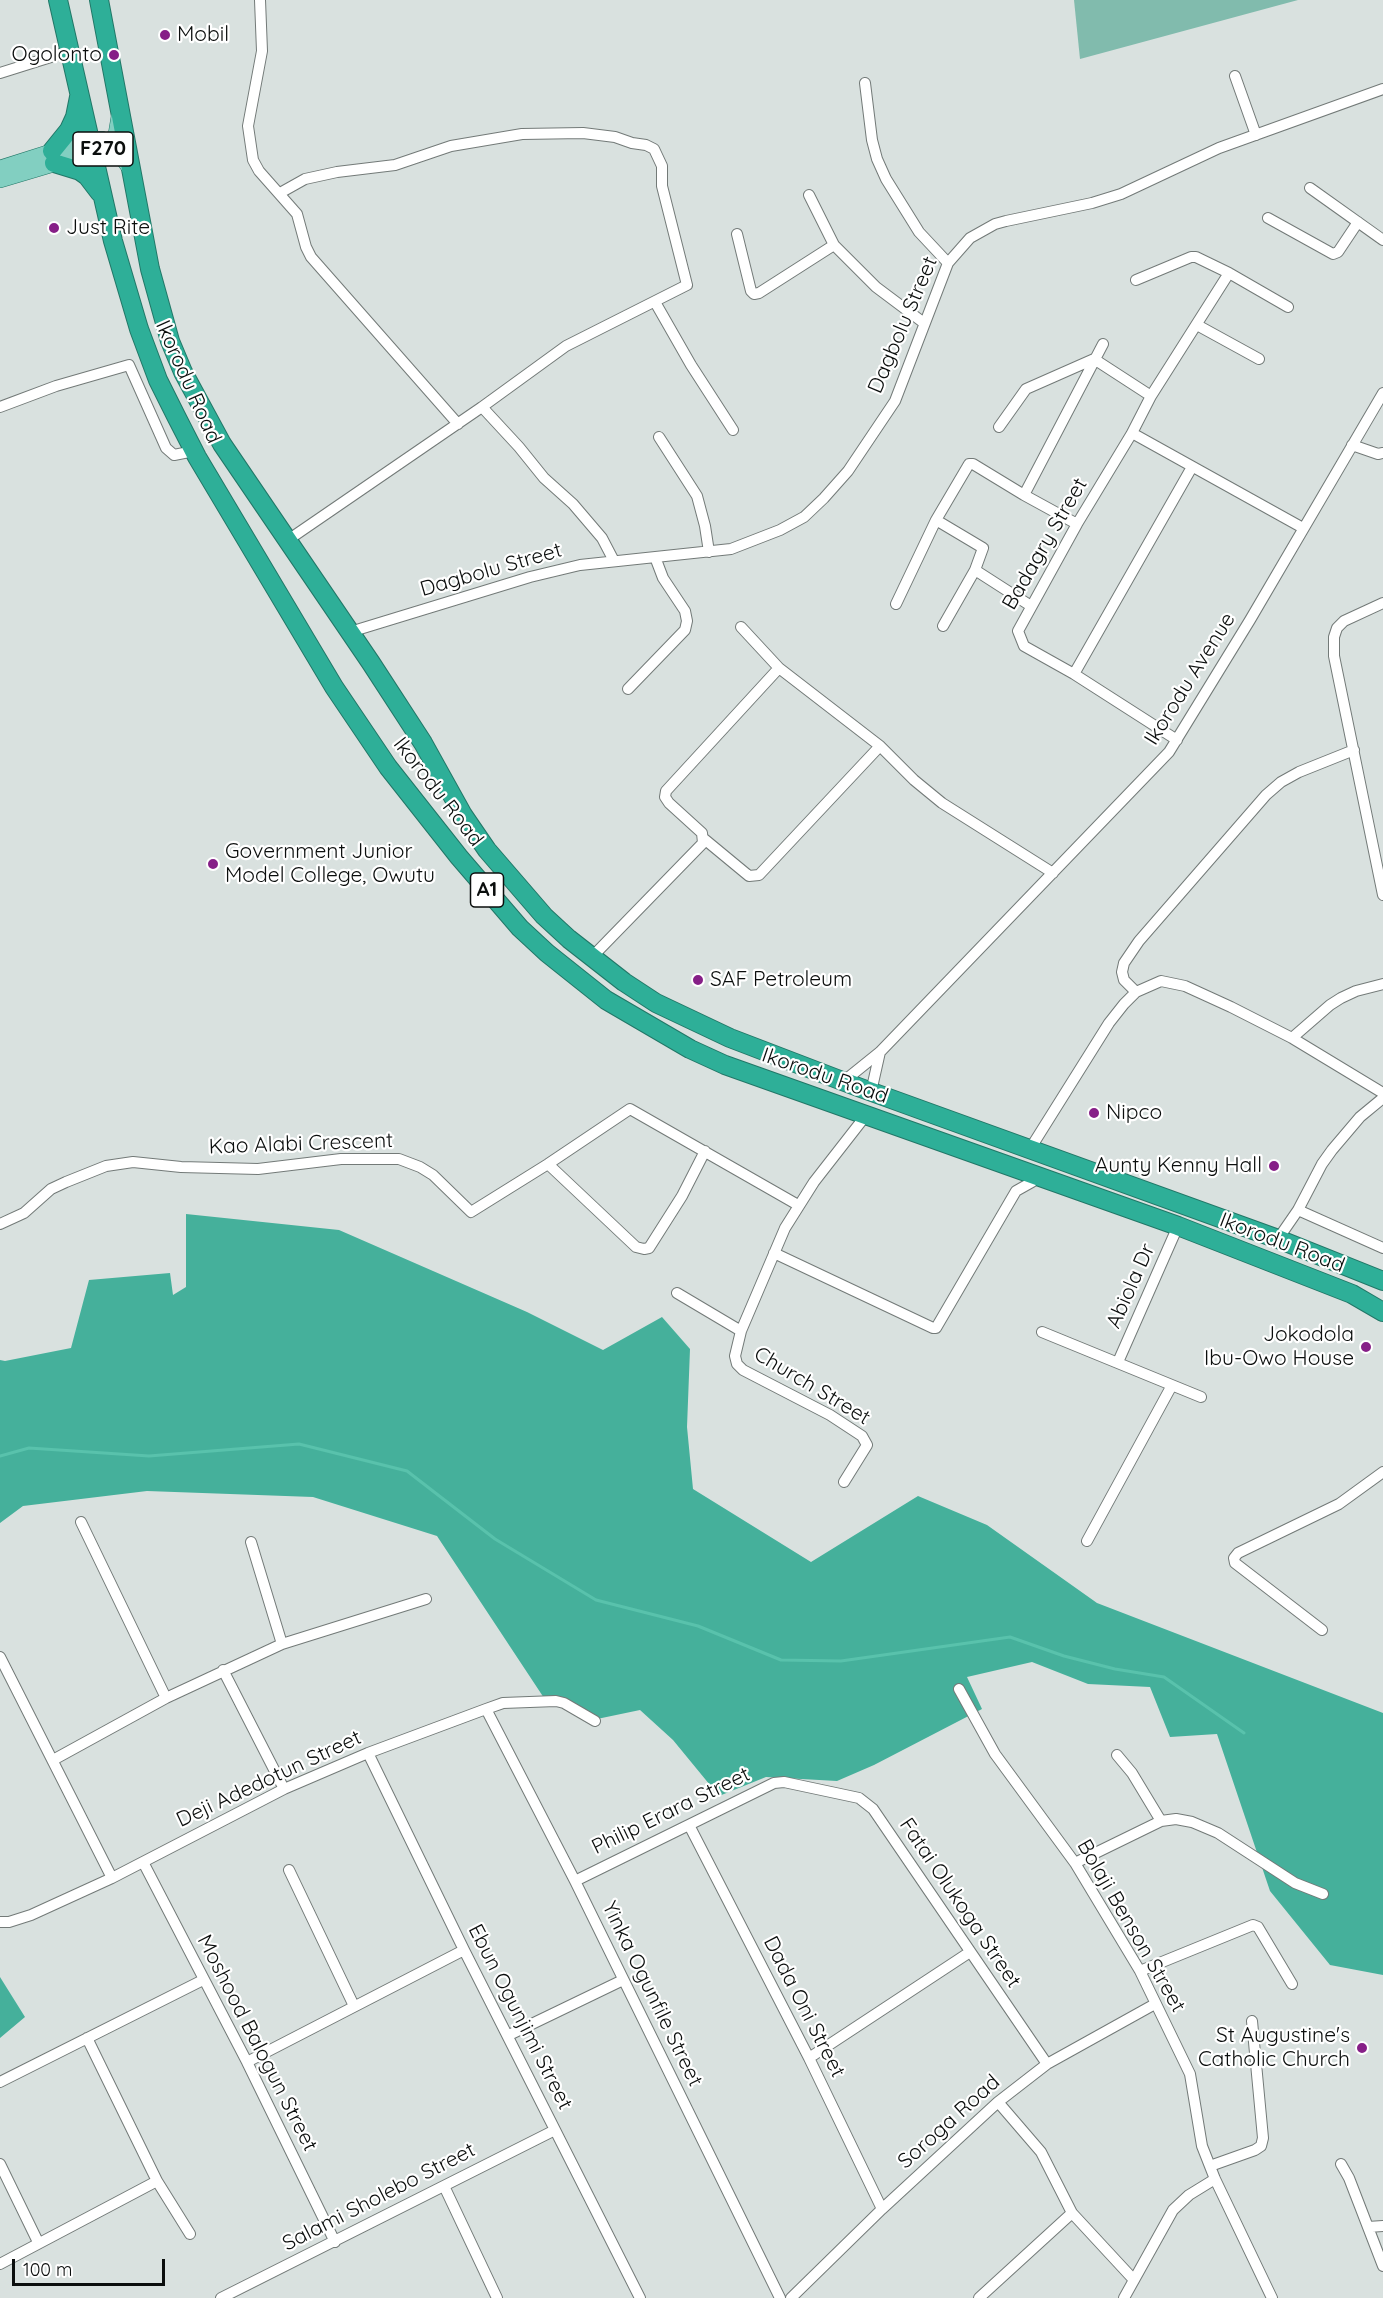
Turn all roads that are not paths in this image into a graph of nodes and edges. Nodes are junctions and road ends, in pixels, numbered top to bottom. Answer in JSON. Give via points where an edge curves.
{"nodes":[{"id":1,"x":58,"y":0,"type":"edge"},
{"id":2,"x":99,"y":0,"type":"edge"},
{"id":3,"x":260,"y":0,"type":"edge"},
{"id":4,"x":70,"y":51,"type":"junction"},
{"id":5,"x":0,"y":73,"type":"edge"},
{"id":6,"x":1235,"y":76,"type":"dead end"},
{"id":7,"x":865,"y":83,"type":"dead end"},
{"id":8,"x":1383,"y":89,"type":"edge"},
{"id":9,"x":80,"y":92,"type":"junction"},
{"id":10,"x":119,"y":104,"type":"junction"},
{"id":11,"x":1256,"y":135,"type":"junction"},
{"id":12,"x":111,"y":142,"type":"junction"},
{"id":13,"x":93,"y":146,"type":"junction"},
{"id":14,"x":53,"y":158,"type":"junction"},
{"id":15,"x":0,"y":168,"type":"edge"},
{"id":16,"x":131,"y":172,"type":"junction"},
{"id":17,"x":0,"y":180,"type":"edge"},
{"id":18,"x":1310,"y":188,"type":"dead end"},
{"id":19,"x":280,"y":193,"type":"junction"},
{"id":20,"x":809,"y":195,"type":"dead end"},
{"id":21,"x":103,"y":198,"type":"junction"},
{"id":22,"x":1268,"y":218,"type":"dead end"},
{"id":23,"x":1358,"y":222,"type":"junction"},
{"id":24,"x":737,"y":234,"type":"dead end"},
{"id":25,"x":1383,"y":240,"type":"edge"},
{"id":26,"x":834,"y":245,"type":"junction"},
{"id":27,"x":948,"y":263,"type":"junction"},
{"id":28,"x":1229,"y":273,"type":"junction"},
{"id":29,"x":1136,"y":280,"type":"dead end"},
{"id":30,"x":655,"y":302,"type":"junction"},
{"id":31,"x":1288,"y":307,"type":"dead end"},
{"id":32,"x":924,"y":324,"type":"junction"},
{"id":33,"x":1197,"y":325,"type":"junction"},
{"id":34,"x":1103,"y":344,"type":"dead end"},
{"id":35,"x":1094,"y":359,"type":"junction"},
{"id":36,"x":1258,"y":359,"type":"dead end"},
{"id":37,"x":1383,"y":393,"type":"edge"},
{"id":38,"x":1151,"y":396,"type":"junction"},
{"id":39,"x":0,"y":407,"type":"edge"},
{"id":40,"x":482,"y":407,"type":"junction"},
{"id":41,"x":458,"y":424,"type":"junction"},
{"id":42,"x":999,"y":427,"type":"dead end"},
{"id":43,"x":733,"y":430,"type":"dead end"},
{"id":44,"x":1132,"y":432,"type":"junction"},
{"id":45,"x":658,"y":437,"type":"dead end"},
{"id":46,"x":1352,"y":445,"type":"junction"},
{"id":47,"x":194,"y":451,"type":"junction"},
{"id":48,"x":1383,"y":453,"type":"edge"},
{"id":49,"x":1192,"y":467,"type":"junction"},
{"id":50,"x":1023,"y":495,"type":"junction"},
{"id":51,"x":936,"y":520,"type":"junction"},
{"id":52,"x":1077,"y":524,"type":"junction"},
{"id":53,"x":1303,"y":528,"type":"junction"},
{"id":54,"x":288,"y":540,"type":"junction"},
{"id":55,"x":709,"y":552,"type":"junction"},
{"id":56,"x":656,"y":557,"type":"junction"},
{"id":57,"x":614,"y":561,"type":"junction"},
{"id":58,"x":975,"y":570,"type":"junction"},
{"id":59,"x":1383,"y":603,"type":"edge"},
{"id":60,"x":896,"y":604,"type":"dead end"},
{"id":61,"x":1031,"y":606,"type":"junction"},
{"id":62,"x":943,"y":626,"type":"dead end"},
{"id":63,"x":741,"y":627,"type":"dead end"},
{"id":64,"x":350,"y":632,"type":"junction"},
{"id":65,"x":779,"y":668,"type":"junction"},
{"id":66,"x":1074,"y":674,"type":"junction"},
{"id":67,"x":628,"y":689,"type":"dead end"},
{"id":68,"x":1177,"y":740,"type":"junction"},
{"id":69,"x":880,"y":746,"type":"junction"},
{"id":70,"x":1354,"y":750,"type":"junction"},
{"id":71,"x":703,"y":838,"type":"junction"},
{"id":72,"x":1053,"y":873,"type":"junction"},
{"id":73,"x":1383,"y":895,"type":"edge"},
{"id":74,"x":591,"y":958,"type":"junction"},
{"id":75,"x":1383,"y":984,"type":"edge"},
{"id":76,"x":1136,"y":992,"type":"junction"},
{"id":77,"x":1292,"y":1038,"type":"junction"},
{"id":78,"x":880,"y":1052,"type":"junction"},
{"id":79,"x":843,"y":1082,"type":"junction"},
{"id":80,"x":871,"y":1092,"type":"junction"},
{"id":81,"x":1383,"y":1096,"type":"edge"},
{"id":82,"x":867,"y":1114,"type":"junction"},
{"id":83,"x":1030,"y":1149,"type":"junction"},
{"id":84,"x":705,"y":1152,"type":"junction"},
{"id":85,"x":549,"y":1164,"type":"junction"},
{"id":86,"x":1037,"y":1175,"type":"junction"},
{"id":87,"x":798,"y":1205,"type":"junction"},
{"id":88,"x":1298,"y":1210,"type":"junction"},
{"id":89,"x":0,"y":1224,"type":"edge"},
{"id":90,"x":1178,"y":1226,"type":"junction"},
{"id":91,"x":1278,"y":1239,"type":"junction"},
{"id":92,"x":1383,"y":1248,"type":"edge"},
{"id":93,"x":774,"y":1253,"type":"junction"},
{"id":94,"x":1383,"y":1281,"type":"edge"},
{"id":95,"x":677,"y":1293,"type":"dead end"},
{"id":96,"x":1383,"y":1312,"type":"edge"},
{"id":97,"x":741,"y":1331,"type":"junction"},
{"id":98,"x":1042,"y":1332,"type":"dead end"},
{"id":99,"x":1118,"y":1362,"type":"junction"},
{"id":100,"x":1172,"y":1387,"type":"junction"},
{"id":101,"x":1201,"y":1397,"type":"dead end"},
{"id":102,"x":1383,"y":1472,"type":"edge"},
{"id":103,"x":844,"y":1482,"type":"dead end"},
{"id":104,"x":81,"y":1522,"type":"dead end"},
{"id":105,"x":1087,"y":1541,"type":"dead end"},
{"id":106,"x":251,"y":1542,"type":"dead end"},
{"id":107,"x":426,"y":1599,"type":"dead end"},
{"id":108,"x":1322,"y":1630,"type":"dead end"},
{"id":109,"x":282,"y":1644,"type":"junction"},
{"id":110,"x":0,"y":1657,"type":"edge"},
{"id":111,"x":223,"y":1670,"type":"junction"},
{"id":112,"x":959,"y":1689,"type":"dead end"},
{"id":113,"x":166,"y":1698,"type":"junction"},
{"id":114,"x":486,"y":1709,"type":"junction"},
{"id":115,"x":595,"y":1721,"type":"dead end"},
{"id":116,"x":368,"y":1753,"type":"junction"},
{"id":117,"x":1117,"y":1755,"type":"dead end"},
{"id":118,"x":53,"y":1760,"type":"junction"},
{"id":119,"x":284,"y":1789,"type":"junction"},
{"id":120,"x":822,"y":1789,"type":"joint"},
{"id":121,"x":1161,"y":1821,"type":"junction"},
{"id":122,"x":689,"y":1825,"type":"junction"},
{"id":123,"x":143,"y":1862,"type":"junction"},
{"id":124,"x":1076,"y":1863,"type":"junction"},
{"id":125,"x":289,"y":1870,"type":"dead end"},
{"id":126,"x":112,"y":1878,"type":"junction"},
{"id":127,"x":575,"y":1881,"type":"junction"},
{"id":128,"x":1323,"y":1894,"type":"dead end"},
{"id":129,"x":0,"y":1922,"type":"edge"},
{"id":130,"x":464,"y":1950,"type":"junction"},
{"id":131,"x":970,"y":1952,"type":"junction"},
{"id":132,"x":1140,"y":1971,"type":"junction"},
{"id":133,"x":203,"y":1980,"type":"junction"},
{"id":134,"x":623,"y":1980,"type":"junction"},
{"id":135,"x":1292,"y":1984,"type":"dead end"},
{"id":136,"x":1155,"y":2004,"type":"junction"},
{"id":137,"x":354,"y":2006,"type":"junction"},
{"id":138,"x":1252,"y":2021,"type":"dead end"},
{"id":139,"x":508,"y":2035,"type":"junction"},
{"id":140,"x":87,"y":2038,"type":"junction"},
{"id":141,"x":809,"y":2058,"type":"junction"},
{"id":142,"x":247,"y":2062,"type":"junction"},
{"id":143,"x":1047,"y":2064,"type":"junction"},
{"id":144,"x":0,"y":2082,"type":"edge"},
{"id":145,"x":999,"y":2102,"type":"junction"},
{"id":146,"x":555,"y":2130,"type":"junction"},
{"id":147,"x":0,"y":2164,"type":"edge"},
{"id":148,"x":1341,"y":2164,"type":"dead end"},
{"id":149,"x":1210,"y":2166,"type":"junction"},
{"id":150,"x":1215,"y":2179,"type":"junction"},
{"id":151,"x":157,"y":2181,"type":"junction"},
{"id":152,"x":444,"y":2186,"type":"junction"},
{"id":153,"x":882,"y":2208,"type":"junction"},
{"id":154,"x":1072,"y":2213,"type":"junction"},
{"id":155,"x":1383,"y":2226,"type":"edge"},
{"id":156,"x":1368,"y":2227,"type":"junction"},
{"id":157,"x":190,"y":2234,"type":"dead end"},
{"id":158,"x":38,"y":2242,"type":"junction"},
{"id":159,"x":335,"y":2242,"type":"junction"},
{"id":160,"x":0,"y":2263,"type":"edge"},
{"id":161,"x":1383,"y":2266,"type":"edge"},
{"id":162,"x":1134,"y":2280,"type":"junction"},
{"id":163,"x":221,"y":2298,"type":"edge"},
{"id":164,"x":497,"y":2298,"type":"edge"},
{"id":165,"x":640,"y":2298,"type":"edge"},
{"id":166,"x":780,"y":2298,"type":"edge"},
{"id":167,"x":791,"y":2298,"type":"edge"},
{"id":168,"x":979,"y":2298,"type":"edge"},
{"id":169,"x":1124,"y":2298,"type":"edge"},
{"id":170,"x":1272,"y":2298,"type":"edge"}],
"edges":[{"from":1,"to":4,"type":"highway","name":"Ikorodu Road","number":"A1"},
{"from":2,"to":10,"type":"highway","name":"Ikorodu Road","number":"A1"},
{"from":3,"to":19,"type":"street","via":[[262,51],[249,138],[253,160]]},
{"from":4,"to":5,"type":"street"},
{"from":4,"to":9,"type":"highway","name":"Ikorodu Road","number":"A1"},
{"from":6,"to":11,"type":"street"},
{"from":7,"to":27,"type":"street","via":[[872,140],[886,179],[920,232]]},
{"from":8,"to":11,"type":"street","name":"Dagbolu Street"},
{"from":9,"to":13,"type":"highway","name":"Ikorodu Road","number":"A1"},
{"from":9,"to":14,"type":"highway","number":"F270","via":[[75,117]]},
{"from":10,"to":12,"type":"main road","number":"F270","via":[[119,122]]},
{"from":10,"to":16,"type":"highway","name":"Ikorodu Road","number":"A1"},
{"from":11,"to":27,"type":"street","name":"Dagbolu Street","via":[[1188,161],[1121,194],[995,224],[970,238]]},
{"from":12,"to":13,"type":"main road","number":"F270","via":[[102,139]]},
{"from":12,"to":16,"type":"main road","number":"F270"},
{"from":13,"to":14,"type":"main road","number":"F270"},
{"from":13,"to":21,"type":"highway","name":"Ikorodu Road","number":"A1"},
{"from":14,"to":15,"type":"main road","number":"F270"},
{"from":14,"to":17,"type":"main road","number":"F270"},
{"from":14,"to":21,"type":"highway","number":"F270","via":[[87,176]]},
{"from":16,"to":54,"type":"highway","name":"Ikorodu Road","number":"A1","via":[[150,269],[183,372],[248,486]]},
{"from":18,"to":23,"type":"street"},
{"from":19,"to":30,"type":"street","via":[[305,179],[394,165],[451,146],[522,134],[583,133],[645,145],[654,149],[662,166],[662,186],[687,280],[684,288]]},
{"from":19,"to":41,"type":"street","via":[[297,214],[312,257]]},
{"from":20,"to":26,"type":"street"},
{"from":21,"to":47,"type":"highway","name":"Ikorodu Road","number":"A1","via":[[139,329],[158,380]]},
{"from":22,"to":23,"type":"street","via":[[1333,254]]},
{"from":23,"to":25,"type":"street"},
{"from":24,"to":26,"type":"street","via":[[754,294]]},
{"from":26,"to":32,"type":"street","via":[[876,286]]},
{"from":27,"to":32,"type":"street","name":"Dagbolu Street"},
{"from":28,"to":29,"type":"street","via":[[1191,257]]},
{"from":28,"to":31,"type":"street"},
{"from":28,"to":33,"type":"street","name":"Badagry Street"},
{"from":30,"to":40,"type":"street","via":[[566,346]]},
{"from":30,"to":43,"type":"street"},
{"from":32,"to":55,"type":"street","name":"Dagbolu Street","via":[[895,401],[848,471],[824,498],[804,518],[780,530],[731,549]]},
{"from":33,"to":36,"type":"street"},
{"from":33,"to":38,"type":"street","name":"Badagry Street"},
{"from":34,"to":35,"type":"street"},
{"from":35,"to":38,"type":"street"},
{"from":35,"to":42,"type":"street","via":[[1026,389]]},
{"from":35,"to":50,"type":"street"},
{"from":37,"to":46,"type":"street","name":"Ikorodu Avenue"},
{"from":38,"to":44,"type":"street","name":"Badagry Street"},
{"from":39,"to":47,"type":"street","via":[[129,365],[166,448],[181,456]]},
{"from":40,"to":41,"type":"street"},
{"from":40,"to":57,"type":"street","via":[[543,478],[573,504],[602,538]]},
{"from":41,"to":54,"type":"street"},
{"from":44,"to":49,"type":"street"},
{"from":44,"to":52,"type":"street","name":"Badagry Street"},
{"from":45,"to":55,"type":"street","via":[[697,496]]},
{"from":46,"to":48,"type":"street"},
{"from":46,"to":53,"type":"street","name":"Ikorodu Avenue"},
{"from":47,"to":82,"type":"highway","name":"Ikorodu Road","number":"A1","via":[[334,687],[388,767],[520,928],[606,1000],[690,1049]]},
{"from":49,"to":53,"type":"street"},
{"from":49,"to":66,"type":"street"},
{"from":50,"to":51,"type":"street","via":[[969,464]]},
{"from":50,"to":52,"type":"street"},
{"from":51,"to":58,"type":"street","via":[[981,546],[983,552]]},
{"from":51,"to":60,"type":"street"},
{"from":52,"to":61,"type":"street","name":"Badagry Street"},
{"from":53,"to":68,"type":"street","name":"Ikorodu Avenue"},
{"from":54,"to":64,"type":"highway","name":"Ikorodu Road","number":"A1"},
{"from":55,"to":56,"type":"street","name":"Dagbolu Street"},
{"from":56,"to":57,"type":"street","name":"Dagbolu Street"},
{"from":56,"to":67,"type":"street","via":[[687,621],[685,630]]},
{"from":57,"to":64,"type":"street","name":"Dagbolu Street","via":[[530,578]]},
{"from":58,"to":61,"type":"street"},
{"from":58,"to":62,"type":"street"},
{"from":59,"to":70,"type":"street","via":[[1344,621],[1334,637],[1334,656]]},
{"from":61,"to":66,"type":"street","name":"Badagry Street","via":[[1018,631],[1024,646]]},
{"from":63,"to":65,"type":"street"},
{"from":64,"to":74,"type":"highway","name":"Ikorodu Road","number":"A1","via":[[487,850],[544,916]]},
{"from":65,"to":69,"type":"street"},
{"from":65,"to":71,"type":"street","via":[[666,791],[669,803]]},
{"from":66,"to":68,"type":"street","name":"Badagry Street"},
{"from":68,"to":72,"type":"street","name":"Ikorodu Avenue","via":[[1158,765]]},
{"from":69,"to":71,"type":"street","via":[[759,875],[750,876]]},
{"from":69,"to":72,"type":"street","via":[[942,803]]},
{"from":70,"to":73,"type":"street"},
{"from":70,"to":76,"type":"street","via":[[1299,772],[1266,795],[1124,963],[1124,980]]},
{"from":71,"to":74,"type":"street"},
{"from":72,"to":78,"type":"street","name":"Ikorodu Avenue"},
{"from":74,"to":79,"type":"highway","name":"Ikorodu Road","number":"A1","via":[[656,1003],[689,1020]]},
{"from":75,"to":77,"type":"street","via":[[1341,998]]},
{"from":76,"to":77,"type":"street","via":[[1161,981],[1172,982]]},
{"from":76,"to":83,"type":"street","via":[[1109,1023]]},
{"from":77,"to":81,"type":"street"},
{"from":78,"to":79,"type":"street","name":"Ikorodu Avenue"},
{"from":78,"to":80,"type":"street"},
{"from":79,"to":80,"type":"highway","name":"Ikorodu Road","number":"A1"},
{"from":80,"to":83,"type":"highway","name":"Ikorodu Road","number":"A1"},
{"from":81,"to":88,"type":"street","via":[[1339,1141]]},
{"from":82,"to":86,"type":"highway","name":"Ikorodu Road","number":"A1"},
{"from":82,"to":87,"type":"street","name":"Church Street"},
{"from":83,"to":91,"type":"highway","name":"Ikorodu Road","number":"A1"},
{"from":84,"to":85,"type":"street","name":"Kao Alabi Crescent","via":[[630,1110]]},
{"from":84,"to":85,"type":"street","via":[[682,1196],[649,1248],[644,1249],[636,1247]]},
{"from":84,"to":87,"type":"street","name":"Kao Alabi Crescent"},
{"from":85,"to":89,"type":"street","name":"Kao Alabi Crescent","via":[[471,1212],[433,1175],[399,1158],[341,1159],[258,1169],[120,1162],[51,1189],[24,1213]]},
{"from":86,"to":90,"type":"highway","name":"Ikorodu Road","number":"A1"},
{"from":86,"to":93,"type":"street","via":[[1016,1191],[936,1328]]},
{"from":87,"to":93,"type":"street","name":"Church Street"},
{"from":88,"to":91,"type":"street"},
{"from":88,"to":92,"type":"street"},
{"from":90,"to":96,"type":"highway","name":"Ikorodu Road","number":"A1","via":[[1352,1294]]},
{"from":90,"to":99,"type":"street","name":"Abiola Dr"},
{"from":91,"to":94,"type":"highway","name":"Ikorodu Road","number":"A1"},
{"from":93,"to":97,"type":"street","name":"Church Street"},
{"from":95,"to":97,"type":"street"},
{"from":97,"to":103,"type":"street","name":"Church Street","via":[[735,1356],[743,1370],[830,1415],[865,1440],[867,1445]]},
{"from":98,"to":99,"type":"street"},
{"from":99,"to":100,"type":"street"},
{"from":100,"to":101,"type":"street"},
{"from":100,"to":105,"type":"street"},
{"from":102,"to":108,"type":"street","via":[[1339,1504],[1234,1558],[1235,1563]]},
{"from":104,"to":113,"type":"street"},
{"from":106,"to":109,"type":"street"},
{"from":107,"to":109,"type":"street"},
{"from":109,"to":111,"type":"street"},
{"from":110,"to":118,"type":"street"},
{"from":111,"to":113,"type":"street"},
{"from":111,"to":119,"type":"street"},
{"from":112,"to":124,"type":"street","name":"Bolaji Benson Street","via":[[995,1754]]},
{"from":113,"to":118,"type":"street"},
{"from":114,"to":115,"type":"street","name":"Deji Adedotun Street","via":[[503,1703],[556,1701]]},
{"from":114,"to":116,"type":"street","name":"Deji Adedotun Street"},
{"from":114,"to":127,"type":"street","name":"Yinka Ogunfile Street"},
{"from":116,"to":119,"type":"street","name":"Deji Adedotun Street"},
{"from":116,"to":130,"type":"street","name":"Ebun Ogunjimi Street"},
{"from":117,"to":121,"type":"street"},
{"from":118,"to":126,"type":"street"},
{"from":119,"to":123,"type":"street","name":"Deji Adedotun Street"},
{"from":120,"to":122,"type":"street","name":"Philip Erara Street","via":[[774,1783]]},
{"from":120,"to":131,"type":"street","name":"Fatai Olukoga Street","via":[[859,1798],[873,1809]]},
{"from":121,"to":124,"type":"street"},
{"from":121,"to":128,"type":"street","via":[[1192,1822],[1218,1833],[1295,1883]]},
{"from":122,"to":127,"type":"street","name":"Philip Erara Street"},
{"from":122,"to":141,"type":"street","name":"Dada Oni Street"},
{"from":123,"to":126,"type":"street","name":"Deji Adedotun Street"},
{"from":123,"to":133,"type":"street","name":"Moshood Balogun Street"},
{"from":124,"to":132,"type":"street","name":"Bolaji Benson Street"},
{"from":125,"to":137,"type":"street"},
{"from":126,"to":129,"type":"street","name":"Deji Adedotun Street","via":[[31,1915]]},
{"from":127,"to":134,"type":"street","name":"Yinka Ogunfile Street"},
{"from":130,"to":137,"type":"street"},
{"from":130,"to":139,"type":"street","name":"Ebun Ogunjimi Street"},
{"from":131,"to":141,"type":"street"},
{"from":131,"to":143,"type":"street","name":"Fatai Olukoga Street"},
{"from":132,"to":135,"type":"street","via":[[1253,1925],[1258,1927]]},
{"from":132,"to":136,"type":"street","name":"Bolaji Benson Street"},
{"from":133,"to":140,"type":"street"},
{"from":133,"to":142,"type":"street","name":"Moshood Balogun Street"},
{"from":134,"to":139,"type":"street"},
{"from":134,"to":166,"type":"street","name":"Yinka Ogunfile Street"},
{"from":136,"to":143,"type":"street","name":"Soroga Road"},
{"from":136,"to":149,"type":"street","name":"Bolaji Benson Street","via":[[1190,2074],[1202,2146]]},
{"from":137,"to":142,"type":"street"},
{"from":138,"to":149,"type":"street","via":[[1261,2146]]},
{"from":139,"to":146,"type":"street","name":"Ebun Ogunjimi Street"},
{"from":140,"to":144,"type":"street"},
{"from":140,"to":151,"type":"street"},
{"from":141,"to":153,"type":"street","name":"Dada Oni Street"},
{"from":142,"to":159,"type":"street","name":"Moshood Balogun Street"},
{"from":143,"to":145,"type":"street","name":"Soroga Road"},
{"from":145,"to":153,"type":"street","name":"Soroga Road"},
{"from":145,"to":154,"type":"street","via":[[1041,2152]]},
{"from":146,"to":152,"type":"street","name":"Salami Sholebo Street"},
{"from":146,"to":165,"type":"street","name":"Ebun Ogunjimi Street"},
{"from":147,"to":158,"type":"street"},
{"from":148,"to":156,"type":"street"},
{"from":149,"to":150,"type":"street","name":"Bolaji Benson Street"},
{"from":150,"to":162,"type":"street","via":[[1188,2195],[1173,2210]]},
{"from":150,"to":170,"type":"street","name":"Bolaji Benson Street"},
{"from":151,"to":157,"type":"street"},
{"from":151,"to":158,"type":"street"},
{"from":151,"to":160,"type":"street"},
{"from":152,"to":159,"type":"street","name":"Salami Sholebo Street"},
{"from":152,"to":164,"type":"street"},
{"from":153,"to":167,"type":"street","name":"Soroga Road"},
{"from":154,"to":162,"type":"street"},
{"from":154,"to":168,"type":"street"},
{"from":155,"to":156,"type":"street"},
{"from":156,"to":161,"type":"street"},
{"from":158,"to":160,"type":"street"},
{"from":159,"to":163,"type":"street","name":"Salami Sholebo Street"},
{"from":162,"to":169,"type":"street"}]}
